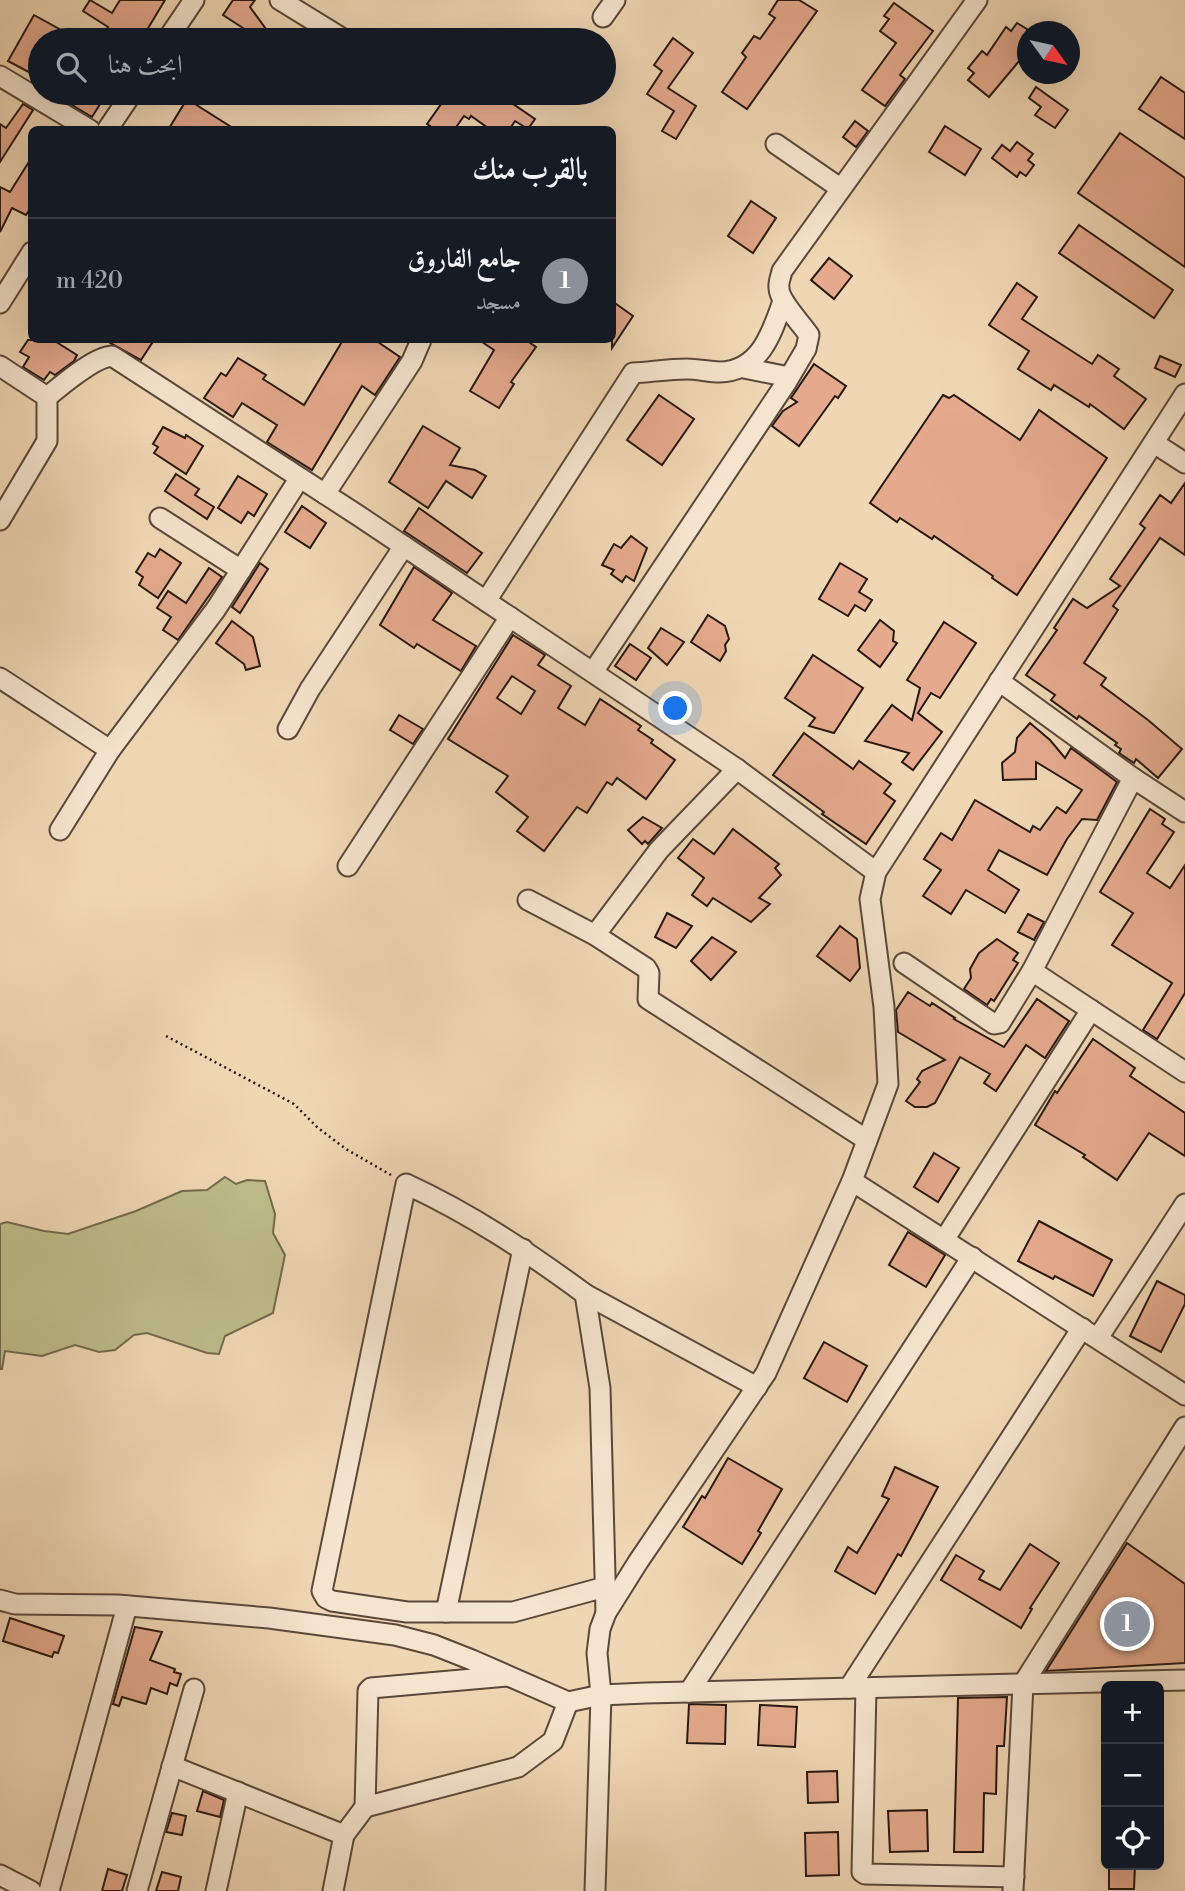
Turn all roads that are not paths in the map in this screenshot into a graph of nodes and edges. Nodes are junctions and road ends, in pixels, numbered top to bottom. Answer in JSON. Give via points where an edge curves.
{"nodes":[{"id":1,"x":194,"y":0,"type":"edge"},
{"id":2,"x":280,"y":0,"type":"edge"},
{"id":3,"x":615,"y":0,"type":"edge"},
{"id":4,"x":977,"y":0,"type":"edge"},
{"id":5,"x":603,"y":17,"type":"dead end"},
{"id":6,"x":175,"y":28,"type":"edge"},
{"id":7,"x":326,"y":28,"type":"edge"},
{"id":8,"x":0,"y":76,"type":"edge"},
{"id":9,"x":28,"y":93,"type":"edge"},
{"id":10,"x":48,"y":105,"type":"edge"},
{"id":11,"x":124,"y":105,"type":"edge"},
{"id":12,"x":83,"y":126,"type":"edge"},
{"id":13,"x":110,"y":126,"type":"edge"},
{"id":14,"x":776,"y":144,"type":"dead end"},
{"id":15,"x":840,"y":188,"type":"junction"},
{"id":16,"x":28,"y":258,"type":"edge"},
{"id":17,"x":783,"y":301,"type":"junction"},
{"id":18,"x":0,"y":303,"type":"edge"},
{"id":19,"x":420,"y":343,"type":"edge"},
{"id":20,"x":0,"y":366,"type":"edge"},
{"id":21,"x":744,"y":368,"type":"junction"},
{"id":22,"x":789,"y":377,"type":"junction"},
{"id":23,"x":1185,"y":394,"type":"edge"},
{"id":24,"x":47,"y":397,"type":"junction"},
{"id":25,"x":1154,"y":443,"type":"junction"},
{"id":26,"x":1185,"y":463,"type":"edge"},
{"id":27,"x":299,"y":479,"type":"junction"},
{"id":28,"x":325,"y":494,"type":"junction"},
{"id":29,"x":160,"y":518,"type":"dead end"},
{"id":30,"x":0,"y":520,"type":"edge"},
{"id":31,"x":404,"y":546,"type":"junction"},
{"id":32,"x":241,"y":570,"type":"junction"},
{"id":33,"x":486,"y":601,"type":"junction"},
{"id":34,"x":510,"y":617,"type":"junction"},
{"id":35,"x":593,"y":672,"type":"junction"},
{"id":36,"x":0,"y":678,"type":"edge"},
{"id":37,"x":999,"y":681,"type":"junction"},
{"id":38,"x":288,"y":729,"type":"dead end"},
{"id":39,"x":110,"y":750,"type":"junction"},
{"id":40,"x":737,"y":769,"type":"junction"},
{"id":41,"x":1133,"y":778,"type":"junction"},
{"id":42,"x":1185,"y":813,"type":"edge"},
{"id":43,"x":60,"y":830,"type":"dead end"},
{"id":44,"x":348,"y":866,"type":"dead end"},
{"id":45,"x":876,"y":872,"type":"junction"},
{"id":46,"x":528,"y":900,"type":"dead end"},
{"id":47,"x":595,"y":935,"type":"junction"},
{"id":48,"x":904,"y":962,"type":"dead end"},
{"id":49,"x":1032,"y":971,"type":"junction"},
{"id":50,"x":1091,"y":1010,"type":"junction"},
{"id":51,"x":1185,"y":1072,"type":"edge"},
{"id":52,"x":867,"y":1140,"type":"junction"},
{"id":53,"x":852,"y":1181,"type":"junction"},
{"id":54,"x":1185,"y":1204,"type":"edge"},
{"id":55,"x":944,"y":1240,"type":"junction"},
{"id":56,"x":523,"y":1249,"type":"junction"},
{"id":57,"x":972,"y":1257,"type":"junction"},
{"id":58,"x":585,"y":1294,"type":"junction"},
{"id":59,"x":1090,"y":1333,"type":"junction"},
{"id":60,"x":757,"y":1387,"type":"junction"},
{"id":61,"x":1185,"y":1395,"type":"edge"},
{"id":62,"x":1185,"y":1427,"type":"edge"},
{"id":63,"x":606,"y":1587,"type":"junction"},
{"id":64,"x":0,"y":1600,"type":"edge"},
{"id":65,"x":127,"y":1606,"type":"junction"},
{"id":66,"x":446,"y":1612,"type":"junction"},
{"id":67,"x":606,"y":1613,"type":"junction"},
{"id":68,"x":508,"y":1676,"type":"junction"},
{"id":69,"x":1185,"y":1680,"type":"edge"},
{"id":70,"x":1023,"y":1684,"type":"junction"},
{"id":71,"x":857,"y":1688,"type":"junction"},
{"id":72,"x":194,"y":1689,"type":"dead end"},
{"id":73,"x":689,"y":1692,"type":"junction"},
{"id":74,"x":600,"y":1695,"type":"junction"},
{"id":75,"x":568,"y":1702,"type":"junction"},
{"id":76,"x":172,"y":1766,"type":"junction"},
{"id":77,"x":238,"y":1793,"type":"junction"},
{"id":78,"x":365,"y":1807,"type":"junction"},
{"id":79,"x":344,"y":1835,"type":"junction"},
{"id":80,"x":0,"y":1875,"type":"edge"},
{"id":81,"x":1014,"y":1884,"type":"edge"},
{"id":82,"x":32,"y":1891,"type":"edge"},
{"id":83,"x":49,"y":1891,"type":"edge"},
{"id":84,"x":137,"y":1891,"type":"edge"},
{"id":85,"x":216,"y":1891,"type":"edge"},
{"id":86,"x":333,"y":1891,"type":"edge"},
{"id":87,"x":595,"y":1891,"type":"edge"}],
"edges":[{"from":1,"to":6,"type":"street"},
{"from":2,"to":7,"type":"street"},
{"from":3,"to":5,"type":"street"},
{"from":4,"to":15,"type":"street"},
{"from":8,"to":9,"type":"street"},
{"from":10,"to":12,"type":"street"},
{"from":11,"to":13,"type":"street"},
{"from":14,"to":15,"type":"street"},
{"from":15,"to":17,"type":"street","via":[[782,271],[778,289]]},
{"from":16,"to":18,"type":"street"},
{"from":17,"to":21,"type":"street","via":[[772,333]]},
{"from":17,"to":22,"type":"street","via":[[808,335],[806,349]]},
{"from":19,"to":28,"type":"street"},
{"from":20,"to":24,"type":"street"},
{"from":21,"to":22,"type":"street"},
{"from":21,"to":33,"type":"street","via":[[633,373]]},
{"from":22,"to":35,"type":"street"},
{"from":23,"to":25,"type":"street"},
{"from":24,"to":27,"type":"street","via":[[97,360],[112,356]]},
{"from":24,"to":30,"type":"street","via":[[47,441]]},
{"from":25,"to":26,"type":"street"},
{"from":25,"to":37,"type":"street"},
{"from":27,"to":28,"type":"street"},
{"from":27,"to":32,"type":"street"},
{"from":28,"to":31,"type":"street"},
{"from":29,"to":32,"type":"street"},
{"from":31,"to":33,"type":"street"},
{"from":31,"to":38,"type":"street"},
{"from":32,"to":39,"type":"street"},
{"from":33,"to":34,"type":"street"},
{"from":34,"to":35,"type":"street"},
{"from":34,"to":44,"type":"street"},
{"from":35,"to":40,"type":"street"},
{"from":36,"to":39,"type":"street"},
{"from":37,"to":41,"type":"street"},
{"from":37,"to":45,"type":"street"},
{"from":39,"to":43,"type":"street"},
{"from":40,"to":45,"type":"street"},
{"from":40,"to":47,"type":"street","via":[[659,850]]},
{"from":41,"to":42,"type":"street"},
{"from":41,"to":49,"type":"street"},
{"from":45,"to":52,"type":"street","via":[[870,899],[888,1084]]},
{"from":46,"to":47,"type":"street"},
{"from":47,"to":52,"type":"street","via":[[648,970],[648,999]]},
{"from":48,"to":49,"type":"street","via":[[994,1024],[1000,1023]]},
{"from":49,"to":50,"type":"street"},
{"from":50,"to":51,"type":"street"},
{"from":50,"to":55,"type":"street"},
{"from":52,"to":53,"type":"street"},
{"from":53,"to":55,"type":"street"},
{"from":53,"to":60,"type":"street"},
{"from":54,"to":59,"type":"street"},
{"from":55,"to":57,"type":"street"},
{"from":56,"to":58,"type":"street"},
{"from":56,"to":66,"type":"street"},
{"from":56,"to":66,"type":"street","via":[[453,1205],[406,1184],[322,1591],[332,1601],[407,1612]]},
{"from":57,"to":59,"type":"street"},
{"from":57,"to":73,"type":"street"},
{"from":58,"to":60,"type":"street"},
{"from":58,"to":63,"type":"street","via":[[600,1388]]},
{"from":59,"to":61,"type":"street"},
{"from":59,"to":71,"type":"street"},
{"from":60,"to":67,"type":"street"},
{"from":62,"to":70,"type":"street"},
{"from":63,"to":66,"type":"street","via":[[513,1612]]},
{"from":63,"to":67,"type":"street"},
{"from":64,"to":65,"type":"street"},
{"from":65,"to":68,"type":"street","via":[[395,1635],[434,1645]]},
{"from":65,"to":83,"type":"street"},
{"from":67,"to":74,"type":"street","via":[[597,1653]]},
{"from":68,"to":75,"type":"street"},
{"from":68,"to":78,"type":"street","via":[[371,1688]]},
{"from":69,"to":70,"type":"street"},
{"from":70,"to":71,"type":"street"},
{"from":70,"to":81,"type":"street"},
{"from":71,"to":73,"type":"street"},
{"from":71,"to":81,"type":"street","via":[[862,1872]]},
{"from":72,"to":76,"type":"street"},
{"from":73,"to":74,"type":"street"},
{"from":74,"to":75,"type":"street"},
{"from":74,"to":87,"type":"street"},
{"from":75,"to":78,"type":"street","via":[[553,1741],[518,1767]]},
{"from":76,"to":77,"type":"street"},
{"from":76,"to":84,"type":"street"},
{"from":77,"to":79,"type":"street"},
{"from":77,"to":85,"type":"street"},
{"from":78,"to":79,"type":"street"},
{"from":79,"to":86,"type":"street"},
{"from":80,"to":82,"type":"street"}]}
